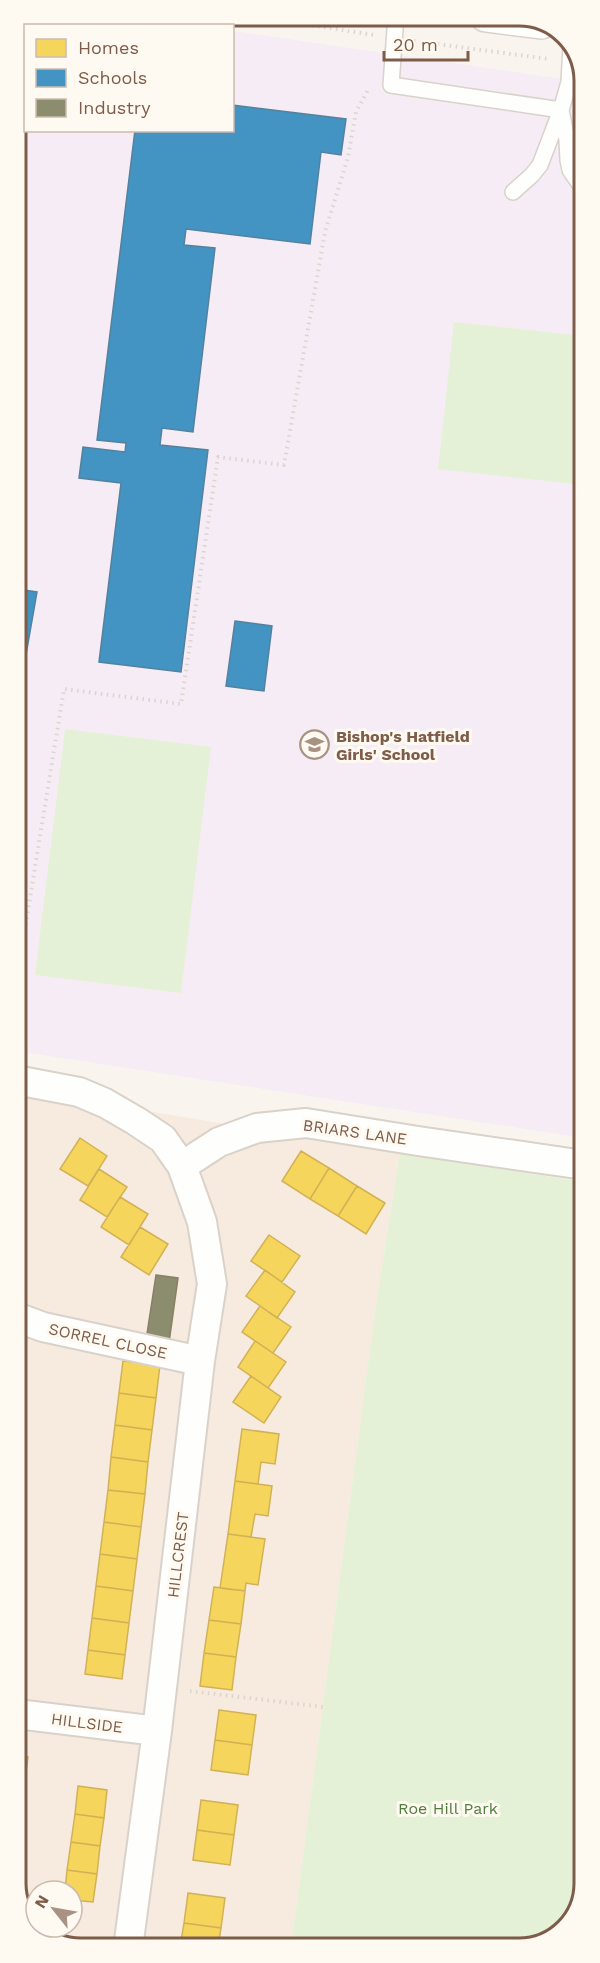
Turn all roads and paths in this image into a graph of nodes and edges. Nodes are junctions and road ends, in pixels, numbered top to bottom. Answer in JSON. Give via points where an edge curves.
{"nodes":[{"id":1,"x":395,"y":26,"type":"edge"},
{"id":2,"x":375,"y":36,"type":"dead end"},
{"id":3,"x":374,"y":45,"type":"dead end"},
{"id":4,"x":570,"y":59,"type":"edge"},
{"id":5,"x":371,"y":84,"type":"dead end"},
{"id":6,"x":561,"y":110,"type":"junction"},
{"id":7,"x":574,"y":176,"type":"edge"},
{"id":8,"x":513,"y":192,"type":"dead end"},
{"id":9,"x":26,"y":923,"type":"edge"},
{"id":10,"x":26,"y":1082,"type":"edge"},
{"id":11,"x":574,"y":1164,"type":"edge"},
{"id":12,"x":182,"y":1166,"type":"junction"},
{"id":13,"x":26,"y":1321,"type":"edge"},
{"id":14,"x":200,"y":1361,"type":"junction"},
{"id":15,"x":163,"y":1687,"type":"junction"},
{"id":16,"x":323,"y":1707,"type":"dead end"},
{"id":17,"x":26,"y":1715,"type":"edge"},
{"id":18,"x":157,"y":1731,"type":"junction"},
{"id":19,"x":129,"y":1937,"type":"edge"}],
"edges":[{"from":1,"to":6,"type":"lane","via":[[391,85]]},
{"from":2,"to":3,"type":"path"},
{"from":4,"to":6,"type":"lane"},
{"from":5,"to":9,"type":"path","via":[[356,112],[348,157],[325,232],[284,465],[218,457],[182,704],[64,689]]},
{"from":6,"to":7,"type":"lane","via":[[567,160]]},
{"from":6,"to":8,"type":"lane","via":[[540,165]]},
{"from":10,"to":12,"type":"street","via":[[79,1092],[105,1103],[163,1139]]},
{"from":11,"to":12,"type":"street","name":"BRIARS LANE","via":[[306,1122],[257,1128],[219,1142]]},
{"from":12,"to":14,"type":"street","name":"HILLCREST","via":[[202,1222],[212,1284]]},
{"from":13,"to":14,"type":"street","name":"SORREL CLOSE"},
{"from":14,"to":15,"type":"street","name":"HILLCREST"},
{"from":15,"to":16,"type":"path"},
{"from":15,"to":18,"type":"street","name":"HILLCREST"},
{"from":17,"to":18,"type":"street","name":"HILLSIDE"},
{"from":18,"to":19,"type":"street","name":"HILLCREST"}]}
